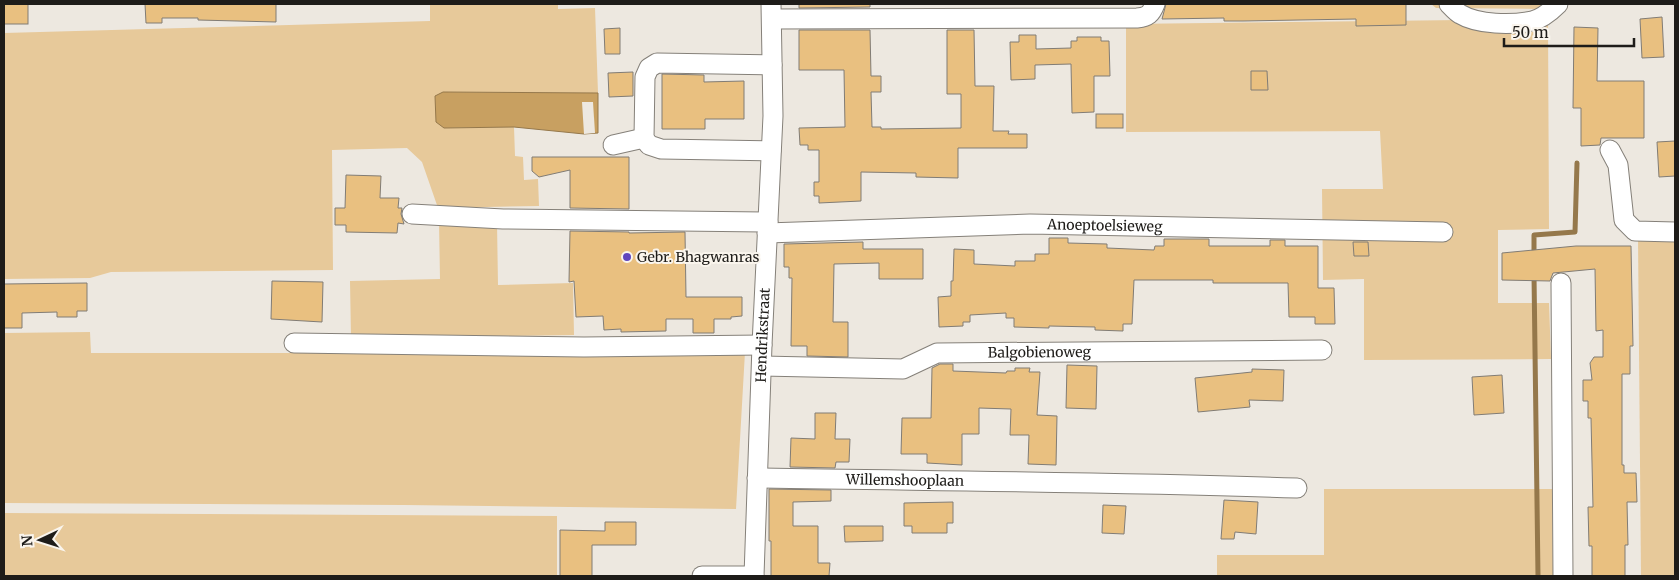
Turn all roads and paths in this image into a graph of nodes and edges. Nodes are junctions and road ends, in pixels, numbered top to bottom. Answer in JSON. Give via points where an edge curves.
{"nodes":[{"id":1,"x":1155,"y":4,"type":"edge"},
{"id":2,"x":1449,"y":4,"type":"edge"},
{"id":3,"x":1558,"y":4,"type":"edge"},
{"id":4,"x":771,"y":12,"type":"edge"},
{"id":5,"x":772,"y":65,"type":"junction"},
{"id":6,"x":644,"y":138,"type":"junction"},
{"id":7,"x":613,"y":145,"type":"dead end"},
{"id":8,"x":1610,"y":150,"type":"dead end"},
{"id":9,"x":771,"y":151,"type":"junction"},
{"id":10,"x":412,"y":214,"type":"dead end"},
{"id":11,"x":767,"y":227,"type":"junction"},
{"id":12,"x":1443,"y":232,"type":"dead end"},
{"id":13,"x":1675,"y":232,"type":"edge"},
{"id":14,"x":1561,"y":283,"type":"dead end"},
{"id":15,"x":294,"y":343,"type":"dead end"},
{"id":16,"x":762,"y":345,"type":"junction"},
{"id":17,"x":1322,"y":350,"type":"dead end"},
{"id":18,"x":762,"y":366,"type":"junction"},
{"id":19,"x":757,"y":478,"type":"junction"},
{"id":20,"x":1297,"y":488,"type":"dead end"},
{"id":21,"x":702,"y":576,"type":"edge"},
{"id":22,"x":754,"y":576,"type":"edge"},
{"id":23,"x":1563,"y":576,"type":"edge"}],
"edges":[{"from":1,"to":4,"type":"street","via":[[1145,18]]},
{"from":2,"to":3,"type":"street","via":[[1460,14],[1480,22],[1534,20]]},
{"from":4,"to":5,"type":"street","name":"Hendrikstraat"},
{"from":5,"to":6,"type":"street","via":[[657,63],[649,68],[645,77]]},
{"from":5,"to":9,"type":"street","name":"Hendrikstraat"},
{"from":6,"to":7,"type":"street"},
{"from":6,"to":9,"type":"street","via":[[649,145],[661,149]]},
{"from":8,"to":13,"type":"street","via":[[1618,165],[1624,220],[1635,231]]},
{"from":9,"to":11,"type":"street","name":"Hendrikstraat"},
{"from":10,"to":11,"type":"street","name":"Anoeptoelsieweg"},
{"from":11,"to":12,"type":"street","name":"Anoeptoelsieweg","via":[[1030,224]]},
{"from":11,"to":16,"type":"street","name":"Hendrikstraat"},
{"from":14,"to":23,"type":"street"},
{"from":15,"to":16,"type":"street","via":[[584,347]]},
{"from":16,"to":18,"type":"street","name":"Hendrikstraat"},
{"from":17,"to":18,"type":"street","name":"Balgobienoweg","via":[[937,353],[903,369]]},
{"from":18,"to":19,"type":"street","name":"Hendrikstraat"},
{"from":19,"to":20,"type":"street","name":"Willemshooplaan"},
{"from":19,"to":22,"type":"street","name":"Hendrikstraat"},
{"from":21,"to":22,"type":"street"}]}
